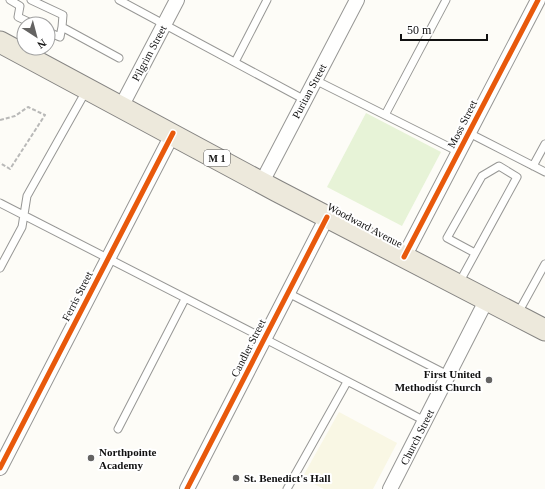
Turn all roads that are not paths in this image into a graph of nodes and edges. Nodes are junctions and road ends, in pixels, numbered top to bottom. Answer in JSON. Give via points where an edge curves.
{"nodes":[{"id":1,"x":10,"y":0,"type":"edge"},
{"id":2,"x":119,"y":0,"type":"edge"},
{"id":3,"x":177,"y":0,"type":"edge"},
{"id":4,"x":267,"y":0,"type":"edge"},
{"id":5,"x":357,"y":0,"type":"edge"},
{"id":6,"x":446,"y":0,"type":"edge"},
{"id":7,"x":538,"y":0,"type":"edge"},
{"id":8,"x":21,"y":3,"type":"edge"},
{"id":9,"x":35,"y":4,"type":"edge"},
{"id":10,"x":18,"y":16,"type":"edge"},
{"id":11,"x":164,"y":24,"type":"junction"},
{"id":12,"x":62,"y":27,"type":"junction"},
{"id":13,"x":56,"y":35,"type":"edge"},
{"id":14,"x":0,"y":42,"type":"edge"},
{"id":15,"x":16,"y":48,"type":"edge"},
{"id":16,"x":34,"y":56,"type":"edge"},
{"id":17,"x":119,"y":58,"type":"dead end"},
{"id":18,"x":235,"y":62,"type":"junction"},
{"id":19,"x":315,"y":80,"type":"junction"},
{"id":20,"x":87,"y":89,"type":"junction"},
{"id":21,"x":305,"y":100,"type":"junction"},
{"id":22,"x":121,"y":107,"type":"junction"},
{"id":23,"x":385,"y":115,"type":"junction"},
{"id":24,"x":469,"y":133,"type":"junction"},
{"id":25,"x":173,"y":134,"type":"junction"},
{"id":26,"x":545,"y":144,"type":"edge"},
{"id":27,"x":459,"y":152,"type":"junction"},
{"id":28,"x":533,"y":166,"type":"junction"},
{"id":29,"x":545,"y":172,"type":"edge"},
{"id":30,"x":262,"y":182,"type":"junction"},
{"id":31,"x":0,"y":203,"type":"edge"},
{"id":32,"x":25,"y":216,"type":"junction"},
{"id":33,"x":327,"y":217,"type":"junction"},
{"id":34,"x":475,"y":253,"type":"junction"},
{"id":35,"x":404,"y":257,"type":"junction"},
{"id":36,"x":107,"y":260,"type":"junction"},
{"id":37,"x":545,"y":264,"type":"edge"},
{"id":38,"x":0,"y":268,"type":"edge"},
{"id":39,"x":458,"y":285,"type":"junction"},
{"id":40,"x":288,"y":294,"type":"junction"},
{"id":41,"x":185,"y":299,"type":"junction"},
{"id":42,"x":487,"y":299,"type":"junction"},
{"id":43,"x":517,"y":315,"type":"junction"},
{"id":44,"x":545,"y":330,"type":"edge"},
{"id":45,"x":264,"y":340,"type":"junction"},
{"id":46,"x":448,"y":375,"type":"junction"},
{"id":47,"x":347,"y":382,"type":"junction"},
{"id":48,"x":425,"y":421,"type":"junction"},
{"id":49,"x":118,"y":429,"type":"dead end"},
{"id":50,"x":0,"y":468,"type":"edge"},
{"id":51,"x":191,"y":487,"type":"edge"},
{"id":52,"x":287,"y":489,"type":"edge"},
{"id":53,"x":390,"y":489,"type":"edge"}],
"edges":[{"from":1,"to":8,"type":"lane"},
{"from":2,"to":11,"type":"lane"},
{"from":3,"to":11,"type":"street","name":"Pilgrim Street"},
{"from":4,"to":18,"type":"lane"},
{"from":5,"to":19,"type":"street","name":"Puritan Street"},
{"from":6,"to":23,"type":"lane"},
{"from":7,"to":24,"type":"street","name":"Moss Street"},
{"from":8,"to":10,"type":"lane"},
{"from":9,"to":12,"type":"lane","via":[[63,15]]},
{"from":11,"to":18,"type":"lane"},
{"from":11,"to":22,"type":"street","name":"Pilgrim Street"},
{"from":12,"to":13,"type":"lane","via":[[60,37]]},
{"from":12,"to":17,"type":"lane"},
{"from":14,"to":15,"type":"main road","name":"Woodward Avenue","number":"M 1"},
{"from":16,"to":20,"type":"main road","name":"Woodward Avenue","number":"M 1"},
{"from":18,"to":21,"type":"lane"},
{"from":19,"to":21,"type":"street","name":"Puritan Street"},
{"from":19,"to":23,"type":"lane"},
{"from":20,"to":22,"type":"main road","name":"Woodward Avenue","number":"M 1"},
{"from":20,"to":32,"type":"lane","via":[[27,196]]},
{"from":21,"to":30,"type":"street","name":"Puritan Street"},
{"from":22,"to":25,"type":"main road","name":"Woodward Avenue","number":"M 1"},
{"from":23,"to":27,"type":"lane"},
{"from":24,"to":27,"type":"street","name":"Moss Street"},
{"from":24,"to":28,"type":"lane"},
{"from":25,"to":30,"type":"main road","name":"Woodward Avenue","number":"M 1"},
{"from":25,"to":36,"type":"street","name":"Ferris Street"},
{"from":26,"to":28,"type":"lane"},
{"from":27,"to":35,"type":"street","name":"Moss Street"},
{"from":28,"to":29,"type":"lane"},
{"from":30,"to":33,"type":"main road","name":"Woodward Avenue","number":"M 1"},
{"from":31,"to":32,"type":"lane"},
{"from":32,"to":36,"type":"lane"},
{"from":32,"to":38,"type":"lane","via":[[22,227]]},
{"from":33,"to":35,"type":"main road","name":"Woodward Avenue","number":"M 1"},
{"from":33,"to":40,"type":"street","name":"Candler Street"},
{"from":34,"to":34,"type":"lane","via":[[517,177],[499,166],[482,176],[447,238]]},
{"from":34,"to":39,"type":"lane"},
{"from":35,"to":39,"type":"main road","name":"Woodward Avenue","number":"M 1"},
{"from":36,"to":41,"type":"lane"},
{"from":36,"to":50,"type":"street","name":"Ferris Street"},
{"from":37,"to":43,"type":"lane"},
{"from":39,"to":42,"type":"main road","name":"Woodward Avenue","number":"M 1"},
{"from":40,"to":45,"type":"street","name":"Candler Street"},
{"from":40,"to":46,"type":"lane"},
{"from":41,"to":45,"type":"lane"},
{"from":41,"to":49,"type":"lane"},
{"from":42,"to":43,"type":"main road","name":"Woodward Avenue","number":"M 1"},
{"from":42,"to":46,"type":"street","name":"Church Street"},
{"from":43,"to":44,"type":"main road","name":"Woodward Avenue","number":"M 1"},
{"from":45,"to":47,"type":"lane"},
{"from":45,"to":51,"type":"street","name":"Candler Street"},
{"from":46,"to":48,"type":"street","name":"Church Street"},
{"from":47,"to":48,"type":"lane"},
{"from":47,"to":52,"type":"lane"},
{"from":48,"to":53,"type":"street","name":"Church Street"}]}
